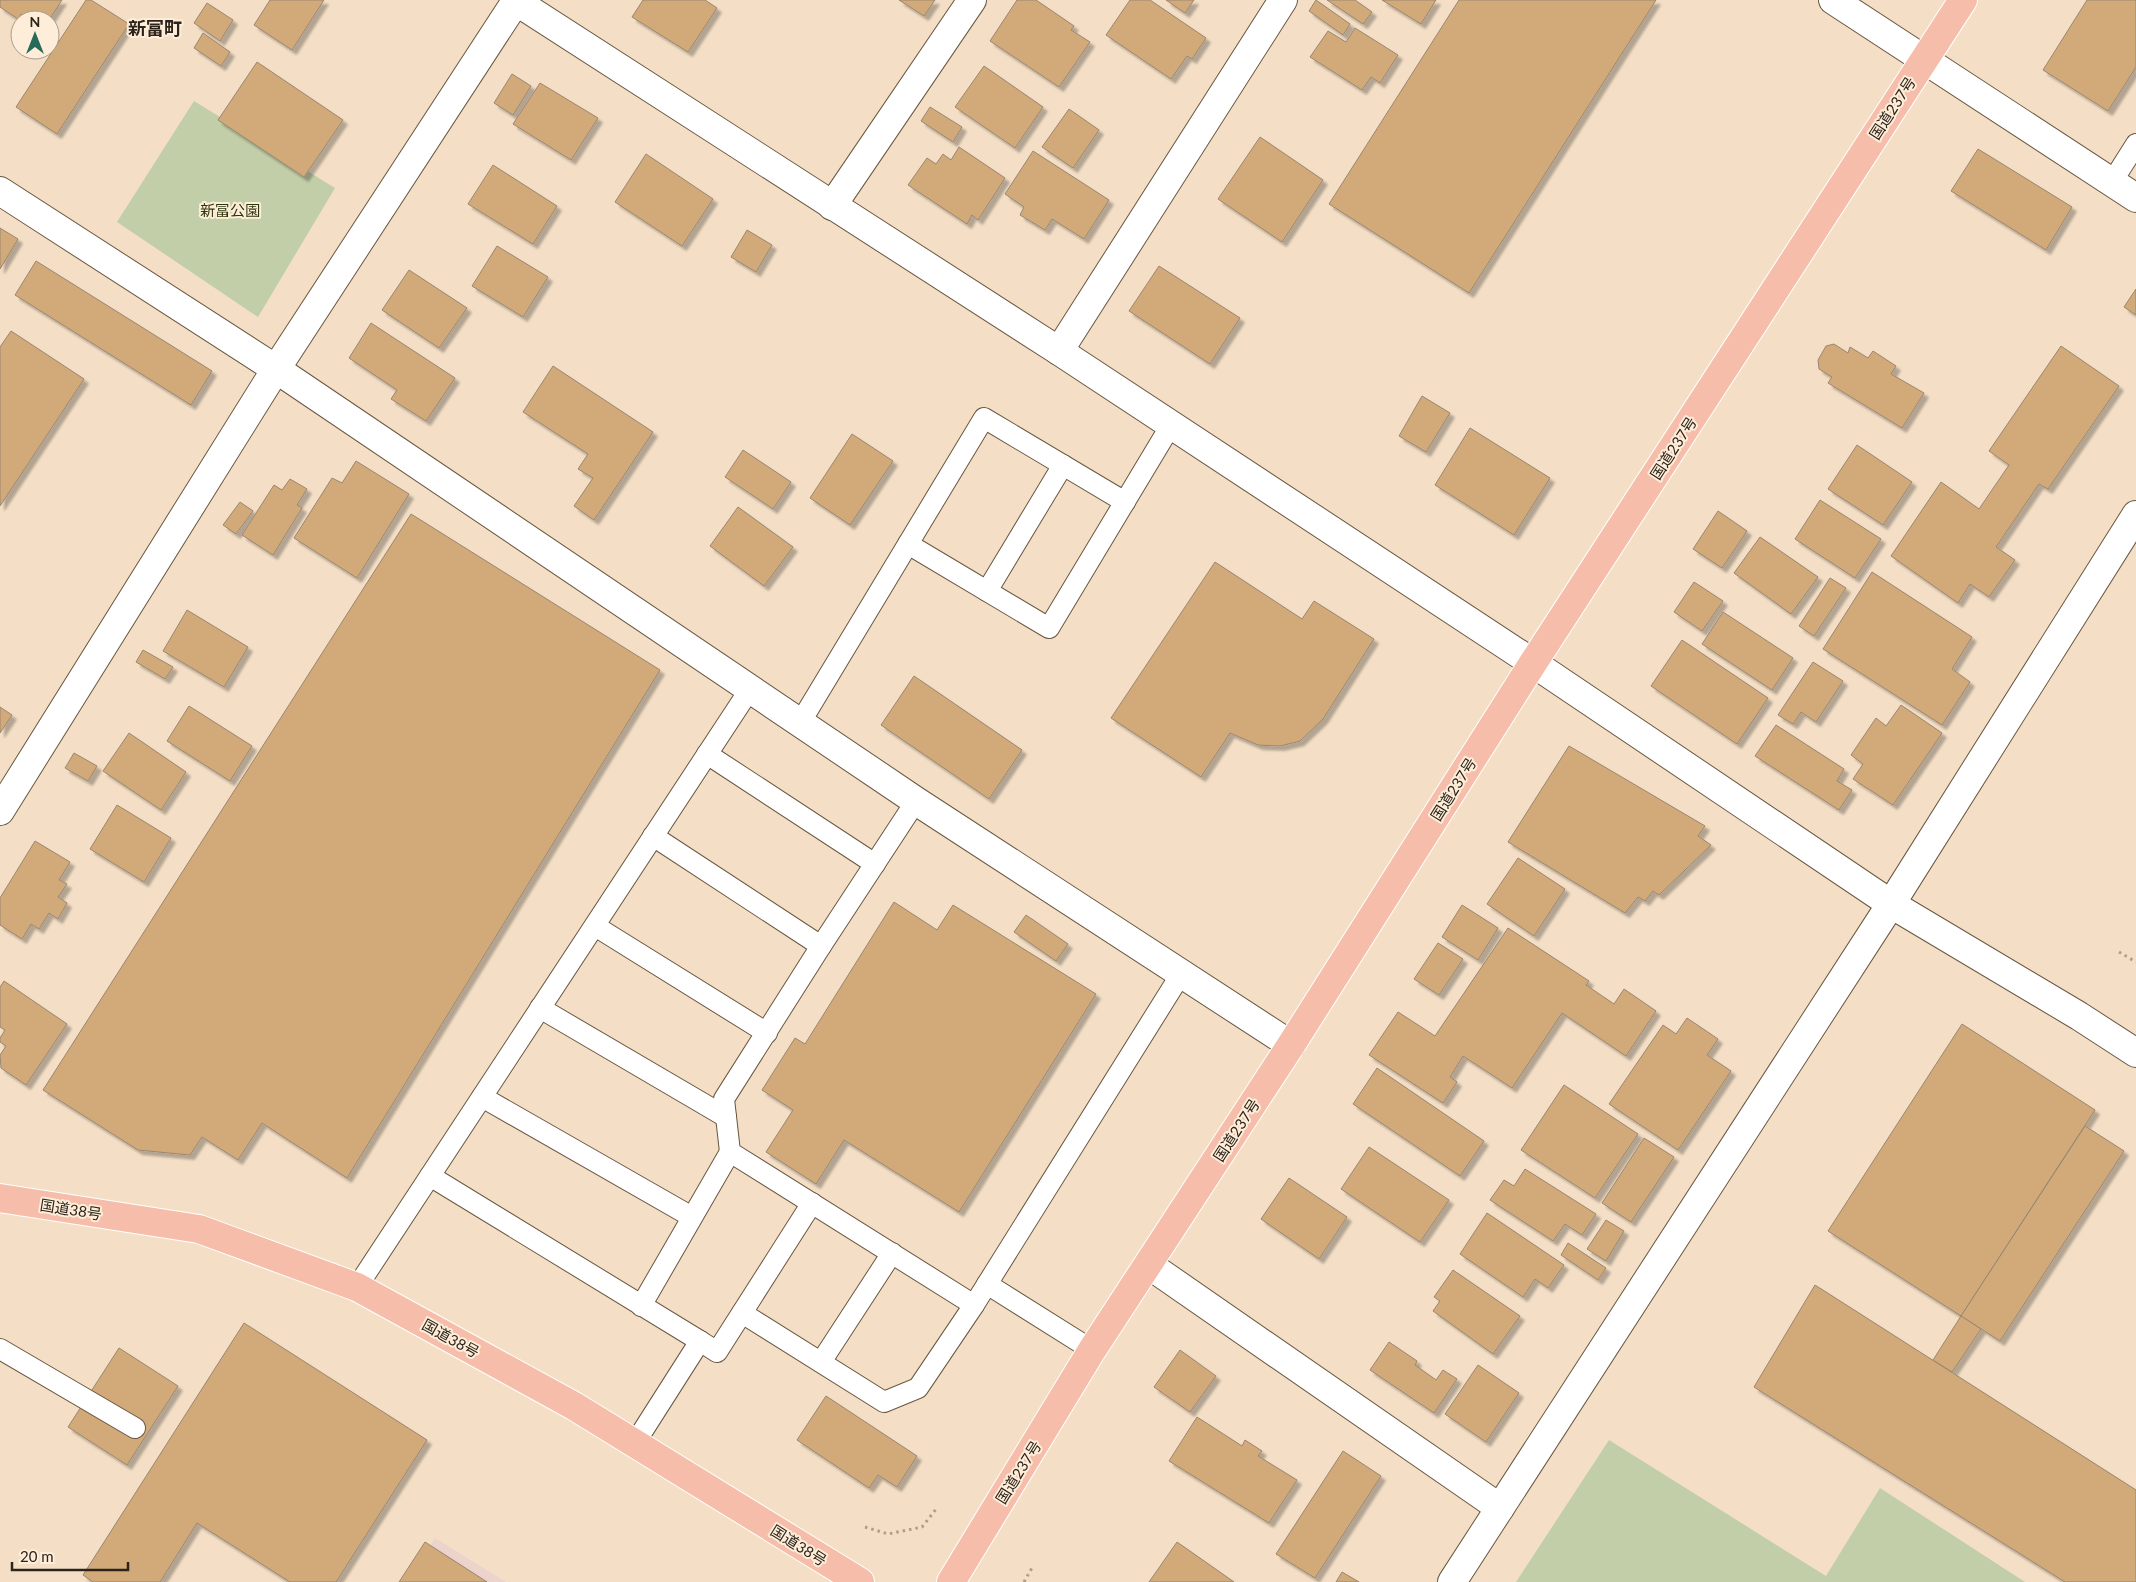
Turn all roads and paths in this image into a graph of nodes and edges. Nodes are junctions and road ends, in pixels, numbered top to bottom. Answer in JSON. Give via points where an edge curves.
{"nodes":[{"id":1,"x":516,"y":0,"type":"edge"},
{"id":2,"x":972,"y":0,"type":"edge"},
{"id":3,"x":1283,"y":0,"type":"edge"},
{"id":4,"x":1833,"y":0,"type":"edge"},
{"id":5,"x":1963,"y":0,"type":"edge"},
{"id":6,"x":1924,"y":59,"type":"junction"},
{"id":7,"x":2136,"y":144,"type":"edge"},
{"id":8,"x":2112,"y":182,"type":"junction"},
{"id":9,"x":0,"y":190,"type":"edge"},
{"id":10,"x":2136,"y":198,"type":"edge"},
{"id":11,"x":832,"y":206,"type":"junction"},
{"id":12,"x":1059,"y":351,"type":"junction"},
{"id":13,"x":276,"y":369,"type":"junction"},
{"id":14,"x":1171,"y":425,"type":"junction"},
{"id":15,"x":1063,"y":465,"type":"junction"},
{"id":16,"x":1125,"y":502,"type":"junction"},
{"id":17,"x":2136,"y":515,"type":"edge"},
{"id":18,"x":908,"y":544,"type":"junction"},
{"id":19,"x":986,"y":591,"type":"junction"},
{"id":20,"x":1533,"y":663,"type":"junction"},
{"id":21,"x":750,"y":689,"type":"junction"},
{"id":22,"x":800,"y":723,"type":"junction"},
{"id":23,"x":707,"y":754,"type":"junction"},
{"id":24,"x":916,"y":801,"type":"junction"},
{"id":25,"x":0,"y":811,"type":"edge"},
{"id":26,"x":653,"y":836,"type":"junction"},
{"id":27,"x":874,"y":864,"type":"junction"},
{"id":28,"x":1891,"y":904,"type":"junction"},
{"id":29,"x":595,"y":926,"type":"junction"},
{"id":30,"x":821,"y":946,"type":"junction"},
{"id":31,"x":2119,"y":952,"type":"dead end"},
{"id":32,"x":2136,"y":962,"type":"edge"},
{"id":33,"x":1181,"y":974,"type":"junction"},
{"id":34,"x":540,"y":1008,"type":"junction"},
{"id":35,"x":767,"y":1032,"type":"junction"},
{"id":36,"x":1291,"y":1045,"type":"junction"},
{"id":37,"x":2136,"y":1053,"type":"edge"},
{"id":38,"x":482,"y":1097,"type":"junction"},
{"id":39,"x":726,"y":1117,"type":"junction"},
{"id":40,"x":730,"y":1152,"type":"junction"},
{"id":41,"x":430,"y":1176,"type":"junction"},
{"id":42,"x":0,"y":1198,"type":"edge"},
{"id":43,"x":812,"y":1204,"type":"junction"},
{"id":44,"x":692,"y":1217,"type":"junction"},
{"id":45,"x":892,"y":1253,"type":"junction"},
{"id":46,"x":1149,"y":1265,"type":"junction"},
{"id":47,"x":988,"y":1284,"type":"junction"},
{"id":48,"x":357,"y":1287,"type":"junction"},
{"id":49,"x":974,"y":1305,"type":"junction"},
{"id":50,"x":641,"y":1306,"type":"junction"},
{"id":51,"x":742,"y":1313,"type":"junction"},
{"id":52,"x":700,"y":1341,"type":"junction"},
{"id":53,"x":0,"y":1349,"type":"edge"},
{"id":54,"x":1092,"y":1350,"type":"junction"},
{"id":55,"x":821,"y":1362,"type":"junction"},
{"id":56,"x":135,"y":1428,"type":"dead end"},
{"id":57,"x":635,"y":1443,"type":"junction"},
{"id":58,"x":937,"y":1508,"type":"dead end"},
{"id":59,"x":1500,"y":1508,"type":"junction"},
{"id":60,"x":865,"y":1527,"type":"dead end"},
{"id":61,"x":1033,"y":1566,"type":"dead end"},
{"id":62,"x":860,"y":1582,"type":"edge"},
{"id":63,"x":951,"y":1582,"type":"edge"},
{"id":64,"x":1024,"y":1582,"type":"edge"},
{"id":65,"x":1452,"y":1582,"type":"edge"}],
"edges":[{"from":1,"to":11,"type":"street"},
{"from":1,"to":13,"type":"street"},
{"from":2,"to":11,"type":"street"},
{"from":3,"to":12,"type":"street"},
{"from":4,"to":6,"type":"street"},
{"from":5,"to":6,"type":"highway","name":"国道237号"},
{"from":6,"to":8,"type":"street"},
{"from":6,"to":20,"type":"highway","name":"国道237号"},
{"from":7,"to":8,"type":"lane"},
{"from":8,"to":10,"type":"street"},
{"from":9,"to":13,"type":"street"},
{"from":11,"to":12,"type":"street"},
{"from":12,"to":14,"type":"street"},
{"from":13,"to":21,"type":"street"},
{"from":13,"to":25,"type":"street"},
{"from":14,"to":16,"type":"lane"},
{"from":14,"to":20,"type":"street"},
{"from":15,"to":16,"type":"lane"},
{"from":15,"to":18,"type":"lane","via":[[984,418]]},
{"from":15,"to":19,"type":"lane"},
{"from":16,"to":19,"type":"lane","via":[[1049,628]]},
{"from":17,"to":28,"type":"street"},
{"from":18,"to":19,"type":"lane"},
{"from":18,"to":22,"type":"lane"},
{"from":20,"to":28,"type":"street"},
{"from":20,"to":36,"type":"highway","name":"国道237号"},
{"from":21,"to":22,"type":"street"},
{"from":21,"to":23,"type":"lane"},
{"from":22,"to":24,"type":"street"},
{"from":23,"to":26,"type":"lane"},
{"from":23,"to":27,"type":"lane"},
{"from":24,"to":27,"type":"lane"},
{"from":24,"to":33,"type":"street"},
{"from":26,"to":29,"type":"lane"},
{"from":26,"to":30,"type":"lane"},
{"from":27,"to":30,"type":"lane"},
{"from":28,"to":37,"type":"street"},
{"from":28,"to":59,"type":"street"},
{"from":29,"to":34,"type":"lane"},
{"from":29,"to":35,"type":"lane"},
{"from":30,"to":35,"type":"lane"},
{"from":31,"to":32,"type":"path"},
{"from":33,"to":36,"type":"street"},
{"from":33,"to":47,"type":"lane"},
{"from":34,"to":38,"type":"lane"},
{"from":34,"to":39,"type":"lane"},
{"from":35,"to":39,"type":"lane","via":[[724,1099]]},
{"from":36,"to":46,"type":"highway","name":"国道237号"},
{"from":38,"to":41,"type":"lane"},
{"from":38,"to":44,"type":"lane"},
{"from":39,"to":40,"type":"lane"},
{"from":40,"to":43,"type":"lane"},
{"from":40,"to":44,"type":"lane"},
{"from":41,"to":48,"type":"lane"},
{"from":41,"to":50,"type":"lane"},
{"from":42,"to":48,"type":"highway","name":"国道38号","via":[[199,1229]]},
{"from":43,"to":45,"type":"lane"},
{"from":43,"to":51,"type":"lane"},
{"from":44,"to":50,"type":"lane"},
{"from":45,"to":49,"type":"lane"},
{"from":45,"to":55,"type":"lane"},
{"from":46,"to":54,"type":"highway","name":"国道237号"},
{"from":46,"to":59,"type":"street"},
{"from":47,"to":49,"type":"lane"},
{"from":47,"to":54,"type":"lane"},
{"from":48,"to":57,"type":"highway","name":"国道38号"},
{"from":49,"to":55,"type":"lane","via":[[918,1388],[884,1402]]},
{"from":50,"to":52,"type":"lane"},
{"from":51,"to":52,"type":"lane","via":[[717,1352]]},
{"from":51,"to":55,"type":"lane"},
{"from":52,"to":57,"type":"lane"},
{"from":53,"to":56,"type":"lane"},
{"from":54,"to":63,"type":"highway","name":"国道237号"},
{"from":57,"to":62,"type":"highway","name":"国道38号"},
{"from":58,"to":60,"type":"path","via":[[922,1527],[888,1534]]},
{"from":59,"to":65,"type":"street"},
{"from":61,"to":64,"type":"path"}]}
